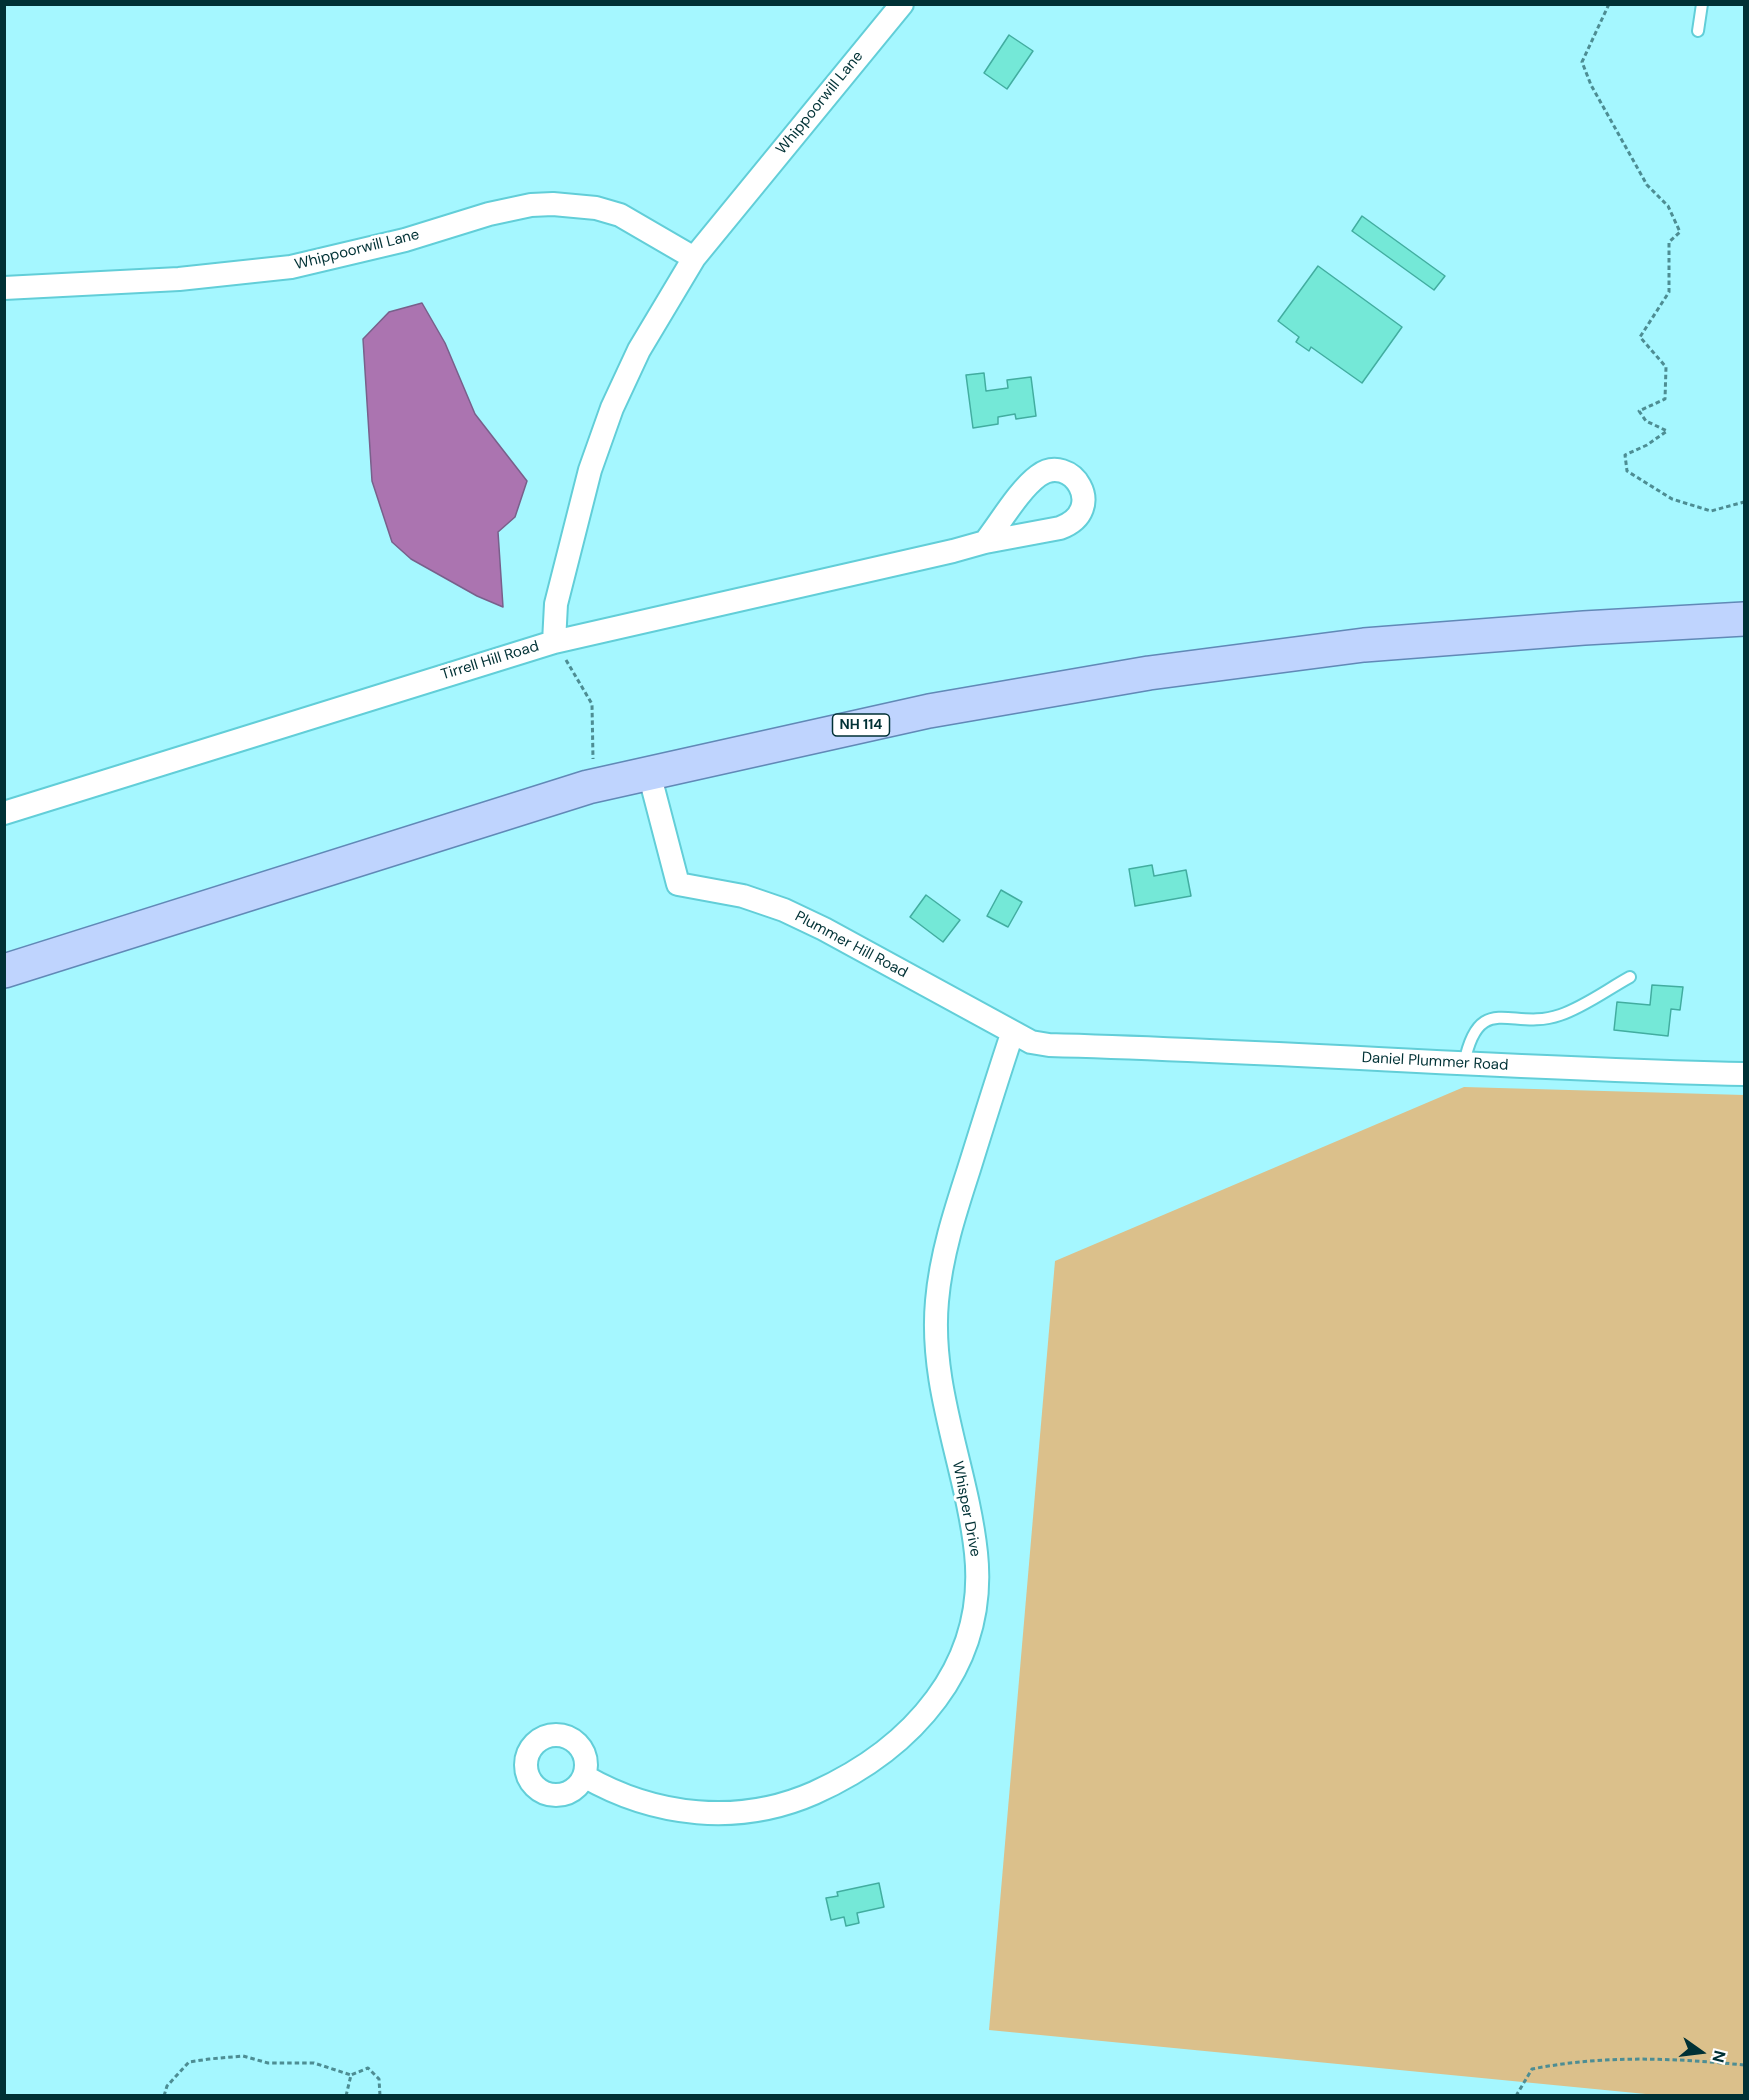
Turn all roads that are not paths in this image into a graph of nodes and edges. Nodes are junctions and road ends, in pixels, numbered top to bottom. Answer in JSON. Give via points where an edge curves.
{"nodes":[{"id":1,"x":902,"y":4,"type":"edge"},
{"id":2,"x":1702,"y":4,"type":"edge"},
{"id":3,"x":1698,"y":31,"type":"dead end"},
{"id":4,"x":694,"y":258,"type":"junction"},
{"id":5,"x":4,"y":288,"type":"edge"},
{"id":6,"x":985,"y":542,"type":"dead end"},
{"id":7,"x":1744,"y":619,"type":"edge"},
{"id":8,"x":557,"y":641,"type":"junction"},
{"id":9,"x":649,"y":773,"type":"junction"},
{"id":10,"x":4,"y":813,"type":"edge"},
{"id":11,"x":4,"y":971,"type":"edge"},
{"id":12,"x":1630,"y":977,"type":"dead end"},
{"id":13,"x":1012,"y":1034,"type":"junction"},
{"id":14,"x":1126,"y":1047,"type":"joint"},
{"id":15,"x":1464,"y":1064,"type":"junction"},
{"id":16,"x":1744,"y":1074,"type":"edge"},
{"id":17,"x":584,"y":1776,"type":"dead end"}],
"edges":[{"from":1,"to":4,"type":"street","name":"Whippoorwill Lane"},
{"from":2,"to":3,"type":"lane"},
{"from":4,"to":5,"type":"street","name":"Whippoorwill Lane","via":[[620,215],[575,205],[531,205],[291,267],[179,279]]},
{"from":4,"to":8,"type":"street","name":"Whippoorwill Lane","via":[[639,350],[612,408],[558,595]]},
{"from":6,"to":8,"type":"street","name":"Tirrell Hill Road"},
{"from":7,"to":9,"type":"main road","number":"NH 114","via":[[1364,645],[1161,672],[928,711]]},
{"from":8,"to":10,"type":"street","name":"Tirrell Hill Road"},
{"from":9,"to":11,"type":"main road","number":"NH 114","via":[[588,787]]},
{"from":9,"to":13,"type":"street","name":"Plummer Hill Road","via":[[678,884],[743,896],[784,910]]},
{"from":12,"to":15,"type":"lane","via":[[1561,1015],[1537,1020],[1506,1016],[1481,1023],[1468,1040]]},
{"from":13,"to":14,"type":"street","name":"Plummer Hill Road","via":[[1049,1045]]},
{"from":13,"to":17,"type":"street","name":"Whisper Drive","via":[[949,1234],[937,1300],[938,1362],[944,1405],[968,1509],[978,1574],[969,1636],[940,1697],[912,1729],[860,1768],[801,1798],[762,1810],[694,1813],[629,1797]]},
{"from":14,"to":15,"type":"street","name":"Daniel Plummer Road"},
{"from":15,"to":16,"type":"street","name":"Daniel Plummer Road"}]}
